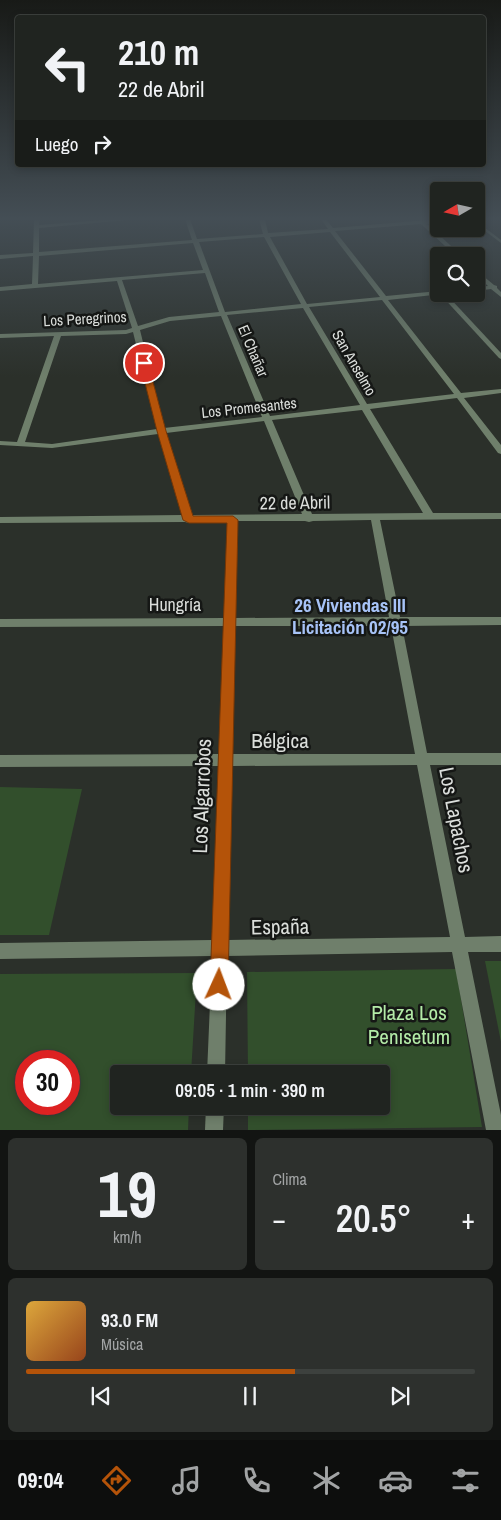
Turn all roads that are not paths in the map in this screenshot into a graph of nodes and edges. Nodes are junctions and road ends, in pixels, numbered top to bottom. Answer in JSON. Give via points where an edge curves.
{"nodes":[{"id":1,"x":208,"y":271,"type":"edge"},
{"id":2,"x":35,"y":272,"type":"edge"},
{"id":3,"x":200,"y":272,"type":"edge"},
{"id":4,"x":286,"y":272,"type":"edge"},
{"id":5,"x":363,"y":272,"type":"edge"},
{"id":6,"x":119,"y":279,"type":"junction"},
{"id":7,"x":485,"y":280,"type":"edge"},
{"id":8,"x":35,"y":286,"type":"junction"},
{"id":9,"x":501,"y":286,"type":"edge"},
{"id":10,"x":492,"y":287,"type":"junction"},
{"id":11,"x":485,"y":288,"type":"edge"},
{"id":12,"x":0,"y":289,"type":"edge"},
{"id":13,"x":430,"y":294,"type":"edge"},
{"id":14,"x":501,"y":296,"type":"edge"},
{"id":15,"x":383,"y":298,"type":"junction"},
{"id":16,"x":450,"y":302,"type":"edge"},
{"id":17,"x":305,"y":306,"type":"junction"},
{"id":18,"x":223,"y":314,"type":"junction"},
{"id":19,"x":136,"y":329,"type":"junction"},
{"id":20,"x":59,"y":334,"type":"junction"},
{"id":21,"x":0,"y":336,"type":"edge"},
{"id":22,"x":501,"y":358,"type":"edge"},
{"id":23,"x":501,"y":392,"type":"edge"},
{"id":24,"x":458,"y":396,"type":"junction"},
{"id":25,"x":364,"y":408,"type":"junction"},
{"id":26,"x":267,"y":420,"type":"junction"},
{"id":27,"x":161,"y":431,"type":"junction"},
{"id":28,"x":0,"y":443,"type":"edge"},
{"id":29,"x":21,"y":443,"type":"junction"},
{"id":30,"x":501,"y":451,"type":"edge"},
{"id":31,"x":501,"y":516,"type":"edge"},
{"id":32,"x":430,"y":517,"type":"junction"},
{"id":33,"x":375,"y":518,"type":"junction"},
{"id":34,"x":309,"y":519,"type":"junction"},
{"id":35,"x":0,"y":520,"type":"edge"},
{"id":36,"x":189,"y":520,"type":"junction"},
{"id":37,"x":233,"y":520,"type":"junction"},
{"id":38,"x":396,"y":621,"type":"junction"},
{"id":39,"x":230,"y":622,"type":"junction"},
{"id":40,"x":501,"y":622,"type":"edge"},
{"id":41,"x":0,"y":623,"type":"edge"},
{"id":42,"x":501,"y":759,"type":"edge"},
{"id":43,"x":423,"y":760,"type":"junction"},
{"id":44,"x":0,"y":761,"type":"edge"},
{"id":45,"x":226,"y":761,"type":"junction"},
{"id":46,"x":501,"y":944,"type":"edge"},
{"id":47,"x":459,"y":945,"type":"junction"},
{"id":48,"x":221,"y":949,"type":"junction"},
{"id":49,"x":0,"y":951,"type":"edge"},
{"id":50,"x":216,"y":1065,"type":"edge"},
{"id":51,"x":215,"y":1115,"type":"edge"},
{"id":52,"x":214,"y":1130,"type":"edge"},
{"id":53,"x":496,"y":1130,"type":"edge"}],
"edges":[{"from":1,"to":18,"type":"street","name":"El Chañar"},
{"from":2,"to":8,"type":"street"},
{"from":3,"to":6,"type":"street"},
{"from":4,"to":17,"type":"street","name":"San Anselmo"},
{"from":5,"to":15,"type":"street"},
{"from":6,"to":8,"type":"street"},
{"from":6,"to":19,"type":"street"},
{"from":7,"to":10,"type":"street"},
{"from":8,"to":12,"type":"street"},
{"from":9,"to":10,"type":"street"},
{"from":10,"to":11,"type":"street"},
{"from":10,"to":14,"type":"street"},
{"from":13,"to":15,"type":"street","name":"Los Peregrinos"},
{"from":15,"to":17,"type":"street","name":"Los Peregrinos"},
{"from":15,"to":24,"type":"street"},
{"from":16,"to":22,"type":"lane"},
{"from":17,"to":18,"type":"street","name":"Los Peregrinos"},
{"from":17,"to":25,"type":"street","name":"San Anselmo"},
{"from":18,"to":19,"type":"street","name":"Los Peregrinos","via":[[169,319]]},
{"from":18,"to":26,"type":"street","name":"El Chañar"},
{"from":19,"to":20,"type":"street","name":"Los Peregrinos"},
{"from":19,"to":27,"type":"street"},
{"from":20,"to":21,"type":"street","name":"Los Peregrinos"},
{"from":20,"to":29,"type":"street"},
{"from":23,"to":24,"type":"street","name":"Los Promesantes"},
{"from":24,"to":25,"type":"street","name":"Los Promesantes"},
{"from":24,"to":30,"type":"street"},
{"from":25,"to":26,"type":"street","name":"Los Promesantes"},
{"from":25,"to":32,"type":"street","name":"San Anselmo"},
{"from":26,"to":27,"type":"street","name":"Los Promesantes"},
{"from":26,"to":34,"type":"street","name":"El Chañar"},
{"from":27,"to":29,"type":"street","name":"Los Promesantes","via":[[52,446]]},
{"from":27,"to":36,"type":"street"},
{"from":28,"to":29,"type":"street","name":"Los Promesantes"},
{"from":31,"to":32,"type":"street","name":"22 de Abril"},
{"from":32,"to":33,"type":"street","name":"22 de Abril"},
{"from":33,"to":34,"type":"street","name":"22 de Abril"},
{"from":33,"to":38,"type":"street","name":"Los Lapachos"},
{"from":34,"to":37,"type":"street","name":"22 de Abril"},
{"from":35,"to":36,"type":"street","name":"22 de Abril"},
{"from":36,"to":37,"type":"street","name":"22 de Abril"},
{"from":37,"to":39,"type":"street","name":"Los Algarrobos"},
{"from":38,"to":39,"type":"street","name":"Hungría"},
{"from":38,"to":40,"type":"street","name":"Hungría"},
{"from":38,"to":43,"type":"street","name":"Los Lapachos"},
{"from":39,"to":41,"type":"street","name":"Hungría"},
{"from":39,"to":45,"type":"street","name":"Los Algarrobos"},
{"from":42,"to":43,"type":"street","name":"Bélgica"},
{"from":43,"to":45,"type":"street","name":"Bélgica"},
{"from":43,"to":47,"type":"street","name":"Los Lapachos"},
{"from":44,"to":45,"type":"street","name":"Bélgica"},
{"from":45,"to":48,"type":"street","name":"Los Algarrobos"},
{"from":46,"to":47,"type":"street","name":"España"},
{"from":47,"to":48,"type":"street","name":"España"},
{"from":47,"to":53,"type":"street","name":"Los Lapachos"},
{"from":48,"to":49,"type":"street","name":"España"},
{"from":48,"to":50,"type":"street","name":"Los Algarrobos"},
{"from":51,"to":52,"type":"street"}]}
